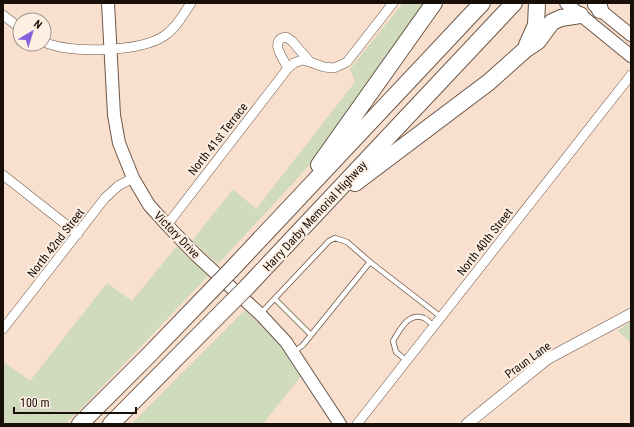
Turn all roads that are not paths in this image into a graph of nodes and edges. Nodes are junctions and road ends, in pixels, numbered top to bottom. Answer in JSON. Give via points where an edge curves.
{"nodes":[{"id":1,"x":108,"y":3,"type":"edge"},
{"id":2,"x":191,"y":3,"type":"edge"},
{"id":3,"x":393,"y":3,"type":"edge"},
{"id":4,"x":434,"y":3,"type":"edge"},
{"id":5,"x":482,"y":3,"type":"edge"},
{"id":6,"x":514,"y":3,"type":"edge"},
{"id":7,"x":566,"y":3,"type":"edge"},
{"id":8,"x":537,"y":4,"type":"edge"},
{"id":9,"x":597,"y":5,"type":"edge"},
{"id":10,"x":3,"y":15,"type":"edge"},
{"id":11,"x":580,"y":15,"type":"junction"},
{"id":12,"x":12,"y":22,"type":"edge"},
{"id":13,"x":631,"y":35,"type":"edge"},
{"id":14,"x":52,"y":46,"type":"edge"},
{"id":15,"x":111,"y":49,"type":"junction"},
{"id":16,"x":526,"y":49,"type":"junction"},
{"id":17,"x":631,"y":56,"type":"edge"},
{"id":18,"x":310,"y":62,"type":"junction"},
{"id":19,"x":288,"y":68,"type":"junction"},
{"id":20,"x":631,"y":75,"type":"edge"},
{"id":21,"x":133,"y":178,"type":"junction"},
{"id":22,"x":4,"y":179,"type":"edge"},
{"id":23,"x":320,"y":209,"type":"junction"},
{"id":24,"x":286,"y":212,"type":"junction"},
{"id":25,"x":167,"y":225,"type":"junction"},
{"id":26,"x":78,"y":234,"type":"junction"},
{"id":27,"x":370,"y":262,"type":"junction"},
{"id":28,"x":275,"y":299,"type":"junction"},
{"id":29,"x":260,"y":314,"type":"junction"},
{"id":30,"x":631,"y":314,"type":"edge"},
{"id":31,"x":441,"y":317,"type":"junction"},
{"id":32,"x":434,"y":326,"type":"junction"},
{"id":33,"x":3,"y":329,"type":"edge"},
{"id":34,"x":311,"y":335,"type":"junction"},
{"id":35,"x":294,"y":352,"type":"junction"},
{"id":36,"x":407,"y":361,"type":"junction"},
{"id":37,"x":335,"y":422,"type":"edge"},
{"id":38,"x":80,"y":424,"type":"edge"},
{"id":39,"x":111,"y":424,"type":"edge"},
{"id":40,"x":357,"y":424,"type":"edge"},
{"id":41,"x":467,"y":424,"type":"edge"}],
"edges":[{"from":1,"to":15,"type":"main road","name":"Victory Drive"},
{"from":2,"to":15,"type":"street","via":[[174,27],[164,36],[144,45]]},
{"from":3,"to":18,"type":"street","via":[[347,62],[334,68]]},
{"from":4,"to":24,"type":"highway"},
{"from":5,"to":24,"type":"highway","name":"Harry Darby Memorial Highway"},
{"from":6,"to":23,"type":"highway","name":"Harry Darby Memorial Highway"},
{"from":7,"to":11,"type":"main road"},
{"from":8,"to":16,"type":"highway","via":[[536,25]]},
{"from":9,"to":13,"type":"main road"},
{"from":10,"to":12,"type":"street"},
{"from":11,"to":16,"type":"highway","via":[[552,22],[538,41]]},
{"from":11,"to":17,"type":"main road"},
{"from":14,"to":15,"type":"street"},
{"from":15,"to":21,"type":"main road","name":"Victory Drive","via":[[116,129]]},
{"from":16,"to":23,"type":"highway","via":[[489,82]]},
{"from":18,"to":19,"type":"street","via":[[298,61]]},
{"from":18,"to":19,"type":"street","via":[[292,41],[282,37],[277,46]]},
{"from":19,"to":25,"type":"street","name":"North 41st Terrace"},
{"from":20,"to":31,"type":"street","name":"North 40th Street"},
{"from":21,"to":25,"type":"main road","name":"Victory Drive","via":[[149,205]]},
{"from":21,"to":26,"type":"street","name":"North 42nd Street","via":[[118,186],[105,198]]},
{"from":22,"to":26,"type":"street"},
{"from":23,"to":39,"type":"highway","name":"Harry Darby Memorial Highway","bridge":true,"via":[[247,287]]},
{"from":24,"to":38,"type":"highway","name":"Harry Darby Memorial Highway","bridge":true},
{"from":25,"to":29,"type":"main road","name":"Victory Drive"},
{"from":26,"to":33,"type":"street","name":"North 42nd Street"},
{"from":27,"to":28,"type":"lane","via":[[347,242],[335,238]]},
{"from":27,"to":31,"type":"lane"},
{"from":27,"to":34,"type":"lane"},
{"from":28,"to":29,"type":"lane"},
{"from":28,"to":34,"type":"lane"},
{"from":29,"to":35,"type":"main road","name":"Victory Drive"},
{"from":30,"to":41,"type":"street","name":"Praun Lane","via":[[547,359]]},
{"from":31,"to":32,"type":"street","name":"North 40th Street"},
{"from":32,"to":36,"type":"street","name":"North 40th Street"},
{"from":32,"to":36,"type":"lane","via":[[424,318],[414,317],[404,323],[393,341],[396,352]]},
{"from":34,"to":35,"type":"lane"},
{"from":35,"to":37,"type":"main road","name":"Victory Drive"},
{"from":36,"to":40,"type":"street","name":"North 40th Street"}]}
